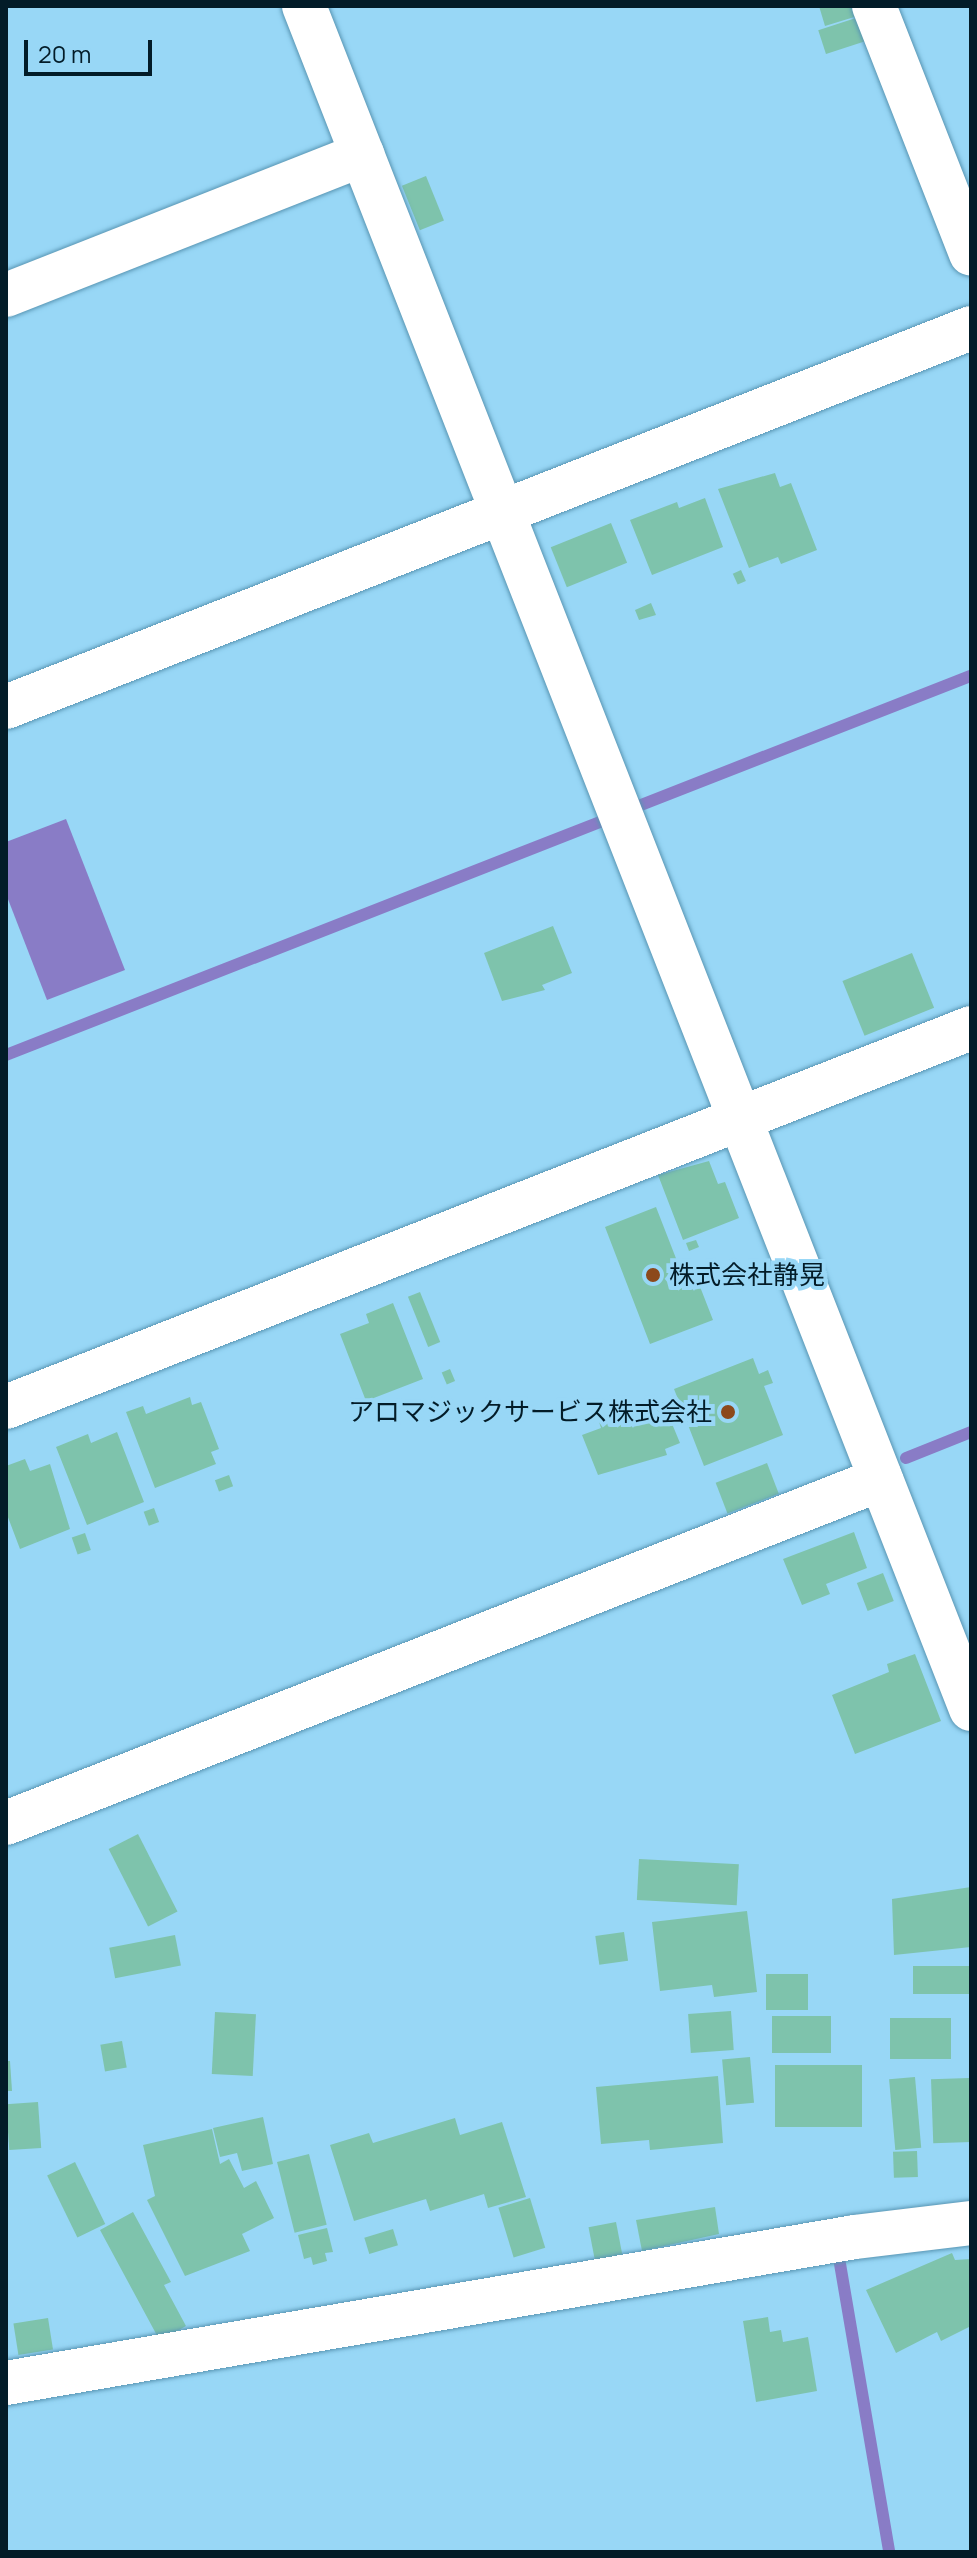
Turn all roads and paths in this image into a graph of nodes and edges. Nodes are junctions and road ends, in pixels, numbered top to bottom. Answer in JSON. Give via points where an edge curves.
{"nodes":[{"id":1,"x":304,"y":6,"type":"edge"},
{"id":2,"x":874,"y":6,"type":"edge"},
{"id":3,"x":362,"y":155,"type":"junction"},
{"id":4,"x":971,"y":254,"type":"edge"},
{"id":5,"x":6,"y":295,"type":"edge"},
{"id":6,"x":971,"y":328,"type":"edge"},
{"id":7,"x":502,"y":512,"type":"junction"},
{"id":8,"x":6,"y":707,"type":"edge"},
{"id":9,"x":971,"y":1028,"type":"edge"},
{"id":10,"x":740,"y":1119,"type":"junction"},
{"id":11,"x":6,"y":1407,"type":"edge"},
{"id":12,"x":881,"y":1479,"type":"junction"},
{"id":13,"x":971,"y":1709,"type":"edge"},
{"id":14,"x":6,"y":1823,"type":"edge"},
{"id":15,"x":971,"y":2223,"type":"edge"},
{"id":16,"x":6,"y":2383,"type":"edge"}],
"edges":[{"from":1,"to":3,"type":"street"},
{"from":2,"to":4,"type":"street"},
{"from":3,"to":5,"type":"street"},
{"from":3,"to":7,"type":"street"},
{"from":6,"to":7,"type":"street"},
{"from":7,"to":8,"type":"street"},
{"from":7,"to":10,"type":"street"},
{"from":9,"to":10,"type":"street"},
{"from":10,"to":11,"type":"street"},
{"from":10,"to":12,"type":"street"},
{"from":12,"to":13,"type":"street"},
{"from":12,"to":14,"type":"street"},
{"from":15,"to":16,"type":"street","via":[[855,2237]]}]}
